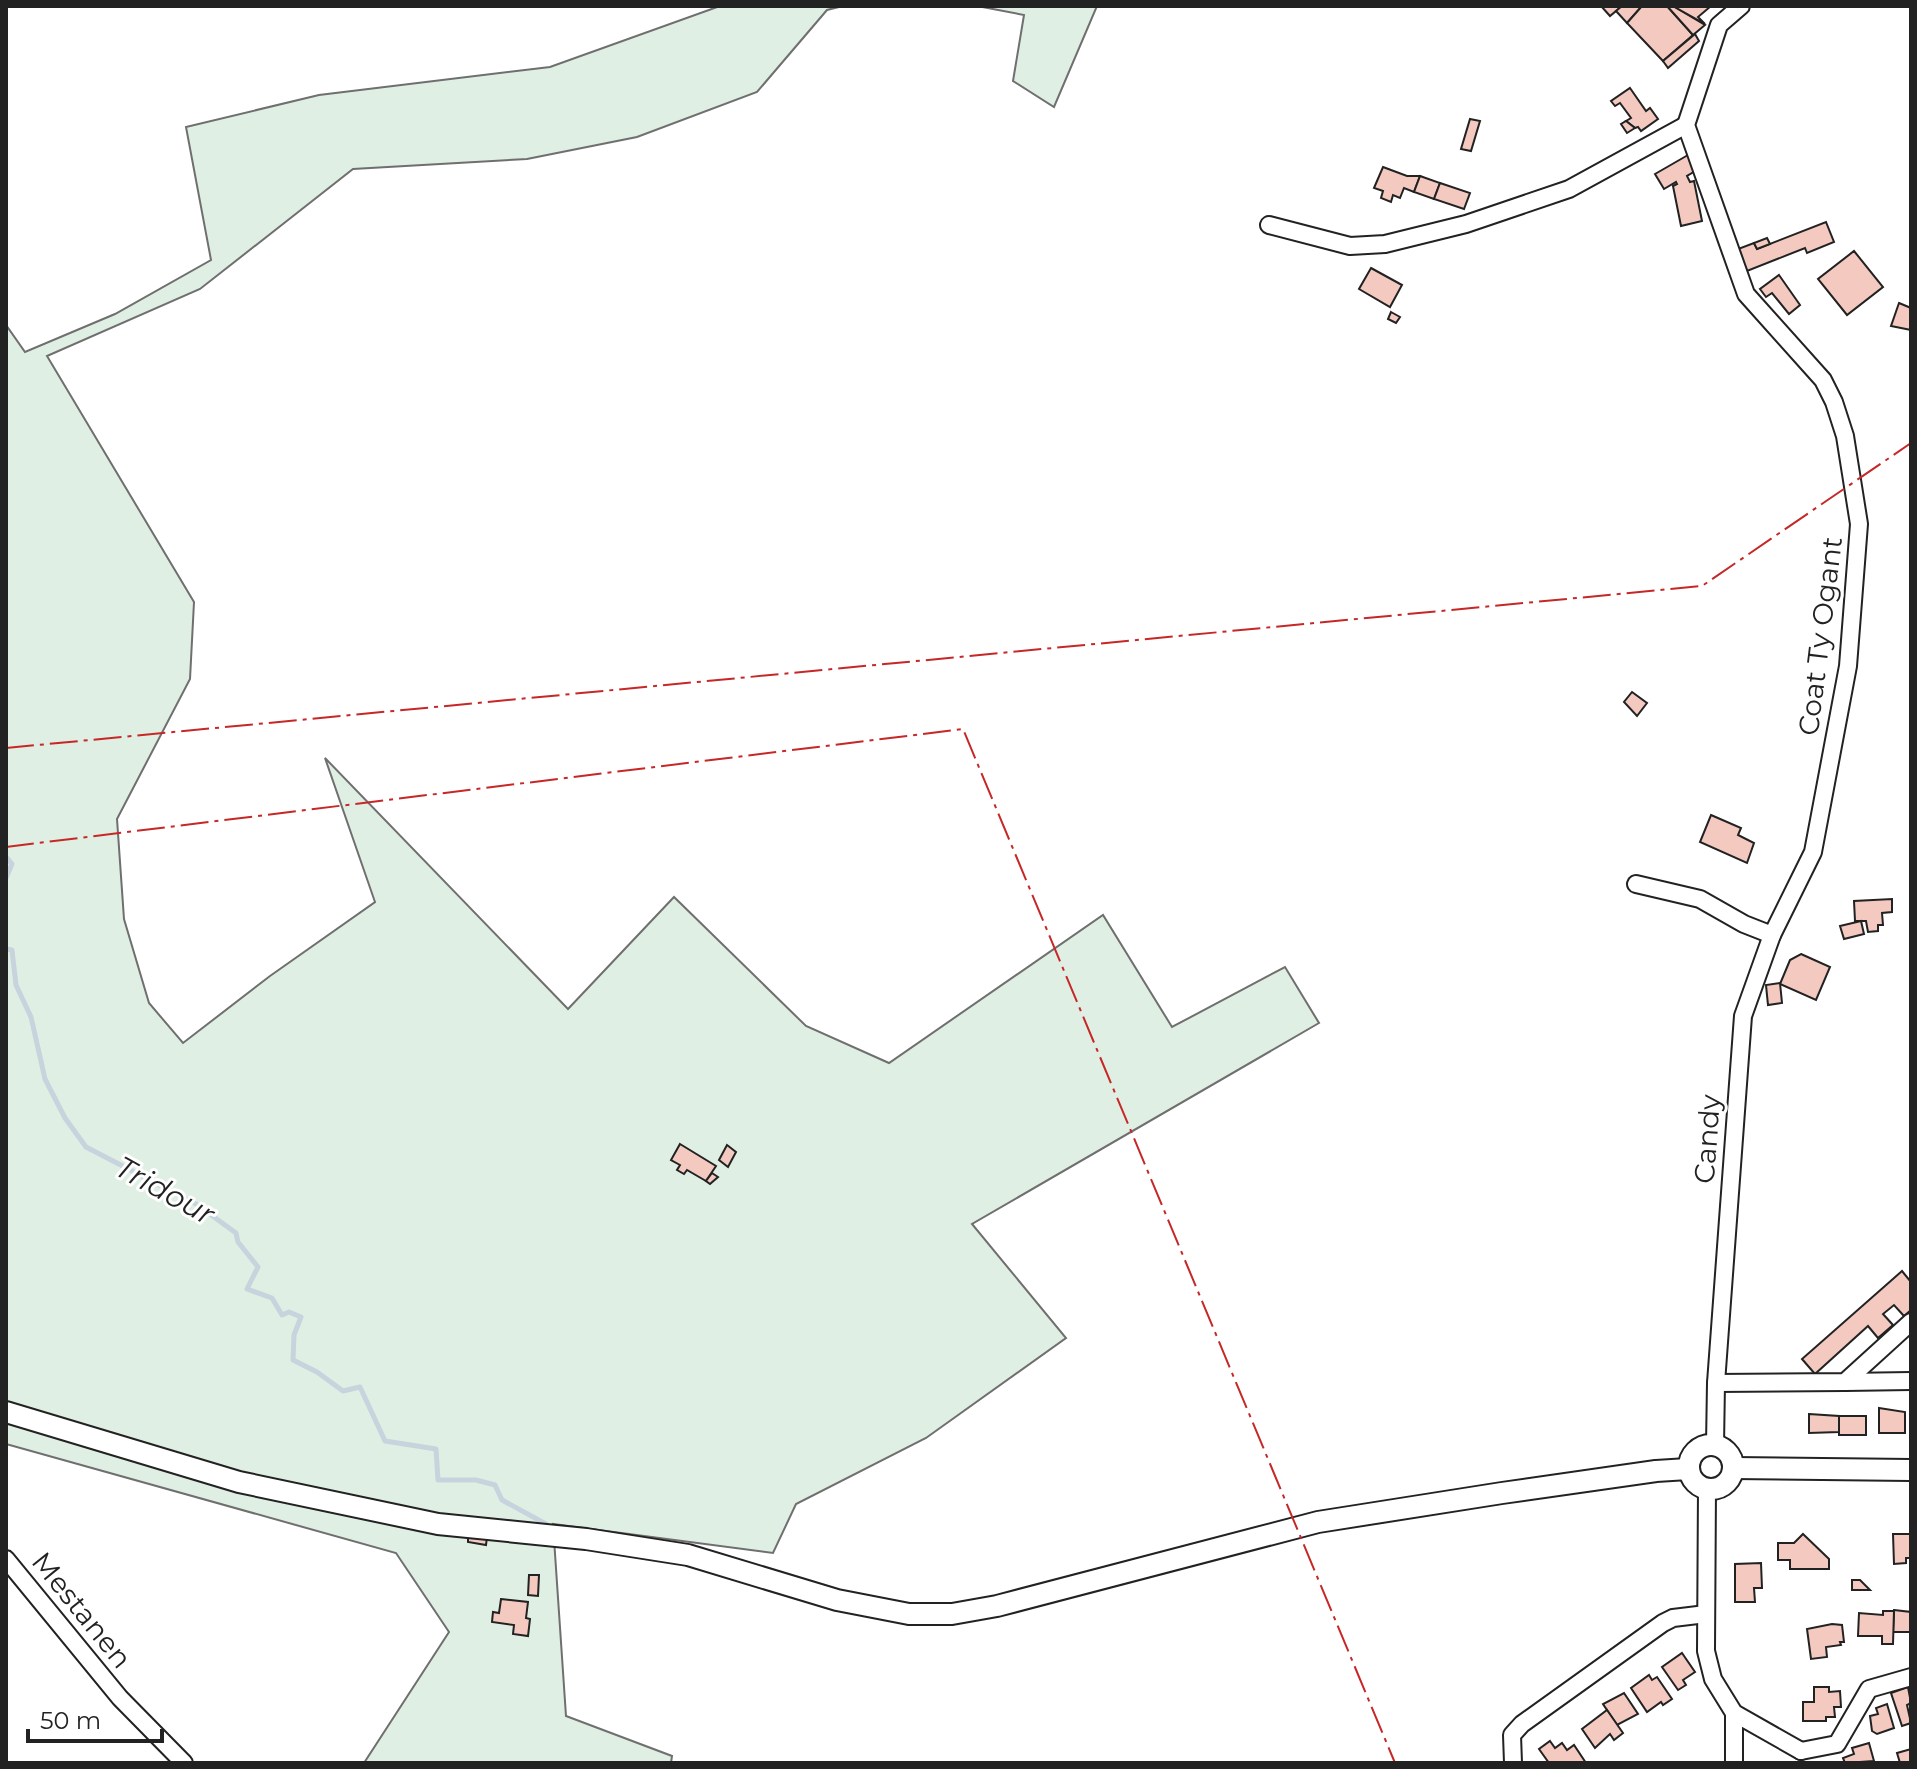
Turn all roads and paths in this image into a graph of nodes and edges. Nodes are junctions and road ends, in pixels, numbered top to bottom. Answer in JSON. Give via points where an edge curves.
{"nodes":[{"id":1,"x":1741,"y":6,"type":"edge"},
{"id":2,"x":1686,"y":125,"type":"junction"},
{"id":3,"x":1269,"y":225,"type":"dead end"},
{"id":4,"x":1813,"y":852,"type":"joint"},
{"id":5,"x":1636,"y":884,"type":"dead end"},
{"id":6,"x":1772,"y":935,"type":"junction"},
{"id":7,"x":1911,"y":1322,"type":"edge"},
{"id":8,"x":1911,"y":1381,"type":"edge"},
{"id":9,"x":1845,"y":1382,"type":"junction"},
{"id":10,"x":1716,"y":1383,"type":"junction"},
{"id":11,"x":6,"y":1412,"type":"edge"},
{"id":12,"x":1715,"y":1445,"type":"junction"},
{"id":13,"x":1733,"y":1468,"type":"junction"},
{"id":14,"x":1688,"y":1469,"type":"junction"},
{"id":15,"x":1911,"y":1470,"type":"edge"},
{"id":16,"x":1707,"y":1489,"type":"junction"},
{"id":17,"x":6,"y":1559,"type":"edge"},
{"id":18,"x":1706,"y":1614,"type":"junction"},
{"id":19,"x":1911,"y":1677,"type":"edge"},
{"id":20,"x":1734,"y":1713,"type":"junction"},
{"id":21,"x":1803,"y":1757,"type":"edge"},
{"id":22,"x":184,"y":1763,"type":"edge"},
{"id":23,"x":1513,"y":1763,"type":"edge"},
{"id":24,"x":1734,"y":1763,"type":"edge"}],
"edges":[{"from":1,"to":2,"type":"street","via":[[1719,25]]},
{"from":2,"to":3,"type":"street","via":[[1569,189],[1399,241],[1350,246]]},
{"from":2,"to":4,"type":"street","name":"Coat Ty Ogant","via":[[1746,294],[1823,380],[1845,436],[1859,524],[1848,666]]},
{"from":4,"to":6,"type":"street","name":"Candy"},
{"from":5,"to":6,"type":"street","via":[[1700,899]]},
{"from":6,"to":10,"type":"street","name":"Candy","via":[[1743,1016]]},
{"from":7,"to":9,"type":"street"},
{"from":8,"to":9,"type":"street"},
{"from":9,"to":10,"type":"street"},
{"from":10,"to":12,"type":"street","name":"Candy"},
{"from":11,"to":14,"type":"street","via":[[239,1482],[438,1524],[688,1555],[837,1600],[909,1614],[997,1606],[1318,1522]]},
{"from":12,"to":13,"type":"street","via":[[1728,1453]]},
{"from":12,"to":14,"type":"street","via":[[1695,1450]]},
{"from":13,"to":15,"type":"street"},
{"from":13,"to":16,"type":"street","via":[[1725,1484]]},
{"from":14,"to":16,"type":"street","via":[[1691,1479]]},
{"from":16,"to":18,"type":"street"},
{"from":17,"to":22,"type":"street","name":"Mestanen","via":[[120,1698]]},
{"from":18,"to":20,"type":"street","via":[[1713,1679]]},
{"from":18,"to":23,"type":"street","via":[[1663,1623],[1522,1724],[1512,1735]]},
{"from":19,"to":21,"type":"street","via":[[1869,1689],[1837,1744]]},
{"from":20,"to":21,"type":"street"},
{"from":20,"to":24,"type":"street"}]}
